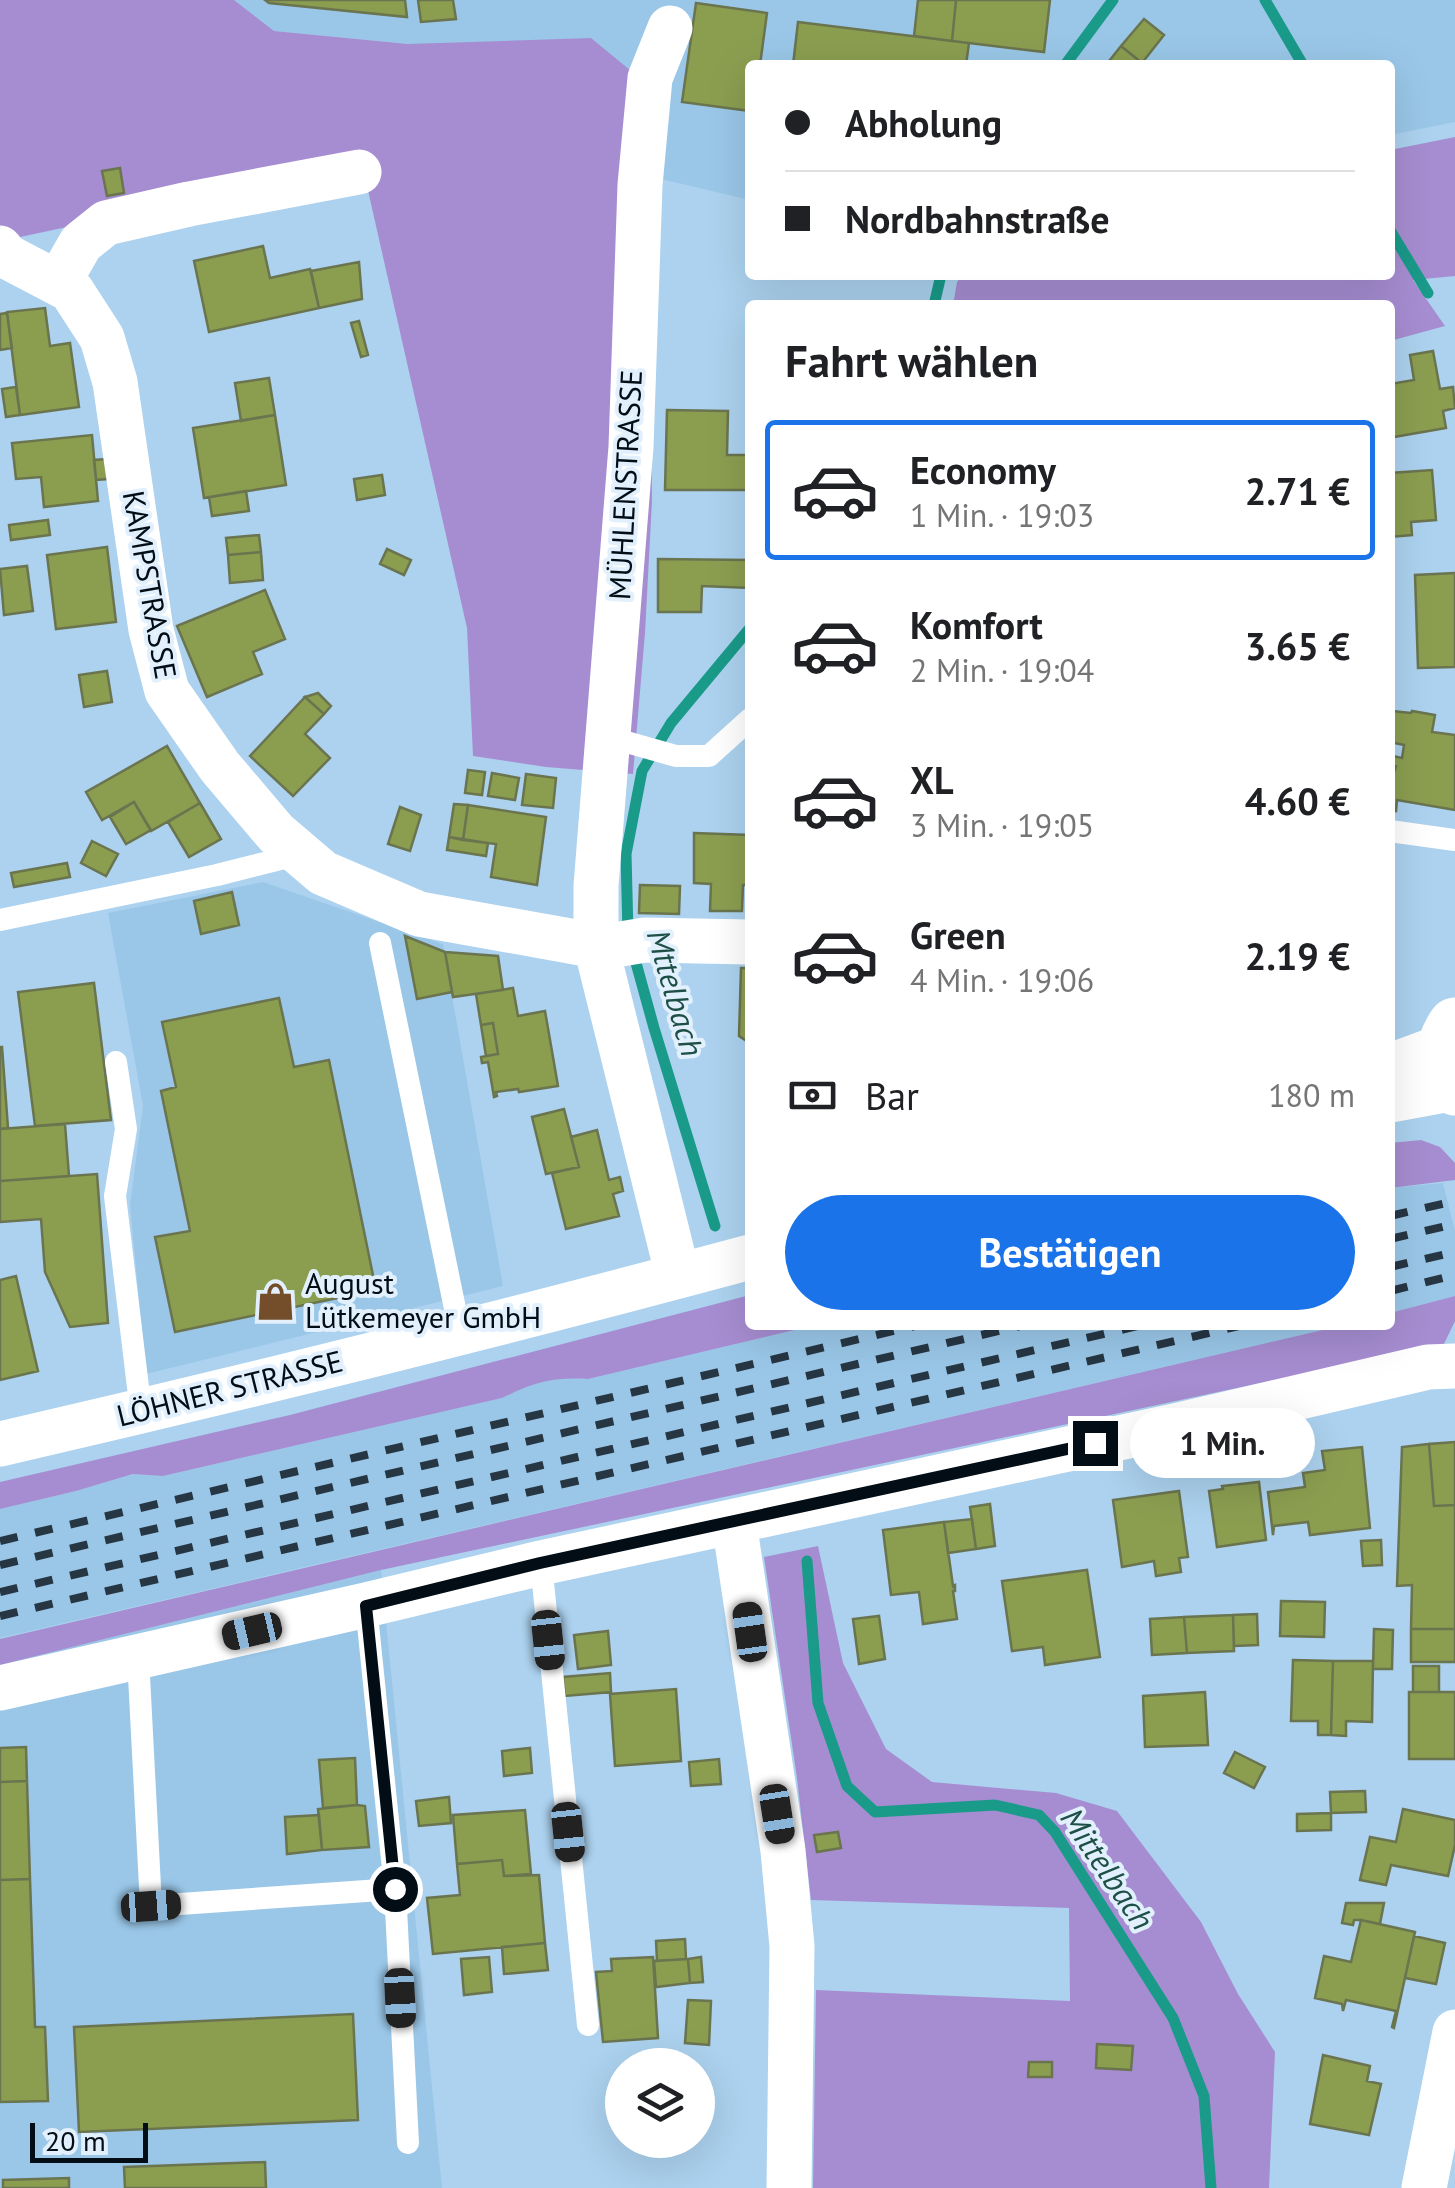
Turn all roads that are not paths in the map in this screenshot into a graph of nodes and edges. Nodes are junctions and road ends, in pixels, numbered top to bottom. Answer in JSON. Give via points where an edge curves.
{"nodes":[{"id":1,"x":674,"y":14,"type":"edge"},
{"id":2,"x":358,"y":172,"type":"dead end"},
{"id":3,"x":2,"y":256,"type":"edge"},
{"id":4,"x":58,"y":283,"type":"junction"},
{"id":5,"x":745,"y":724,"type":"edge"},
{"id":6,"x":619,"y":742,"type":"junction"},
{"id":7,"x":1395,"y":831,"type":"edge"},
{"id":8,"x":1455,"y":840,"type":"edge"},
{"id":9,"x":300,"y":854,"type":"junction"},
{"id":10,"x":0,"y":920,"type":"edge"},
{"id":11,"x":745,"y":942,"type":"edge"},
{"id":12,"x":380,"y":943,"type":"dead end"},
{"id":13,"x":615,"y":944,"type":"junction"},
{"id":14,"x":116,"y":1062,"type":"dead end"},
{"id":15,"x":1452,"y":1062,"type":"edge"},
{"id":16,"x":1395,"y":1066,"type":"edge"},
{"id":17,"x":1395,"y":1097,"type":"edge"},
{"id":18,"x":745,"y":1258,"type":"edge"},
{"id":19,"x":678,"y":1276,"type":"junction"},
{"id":20,"x":460,"y":1333,"type":"junction"},
{"id":21,"x":1455,"y":1366,"type":"edge"},
{"id":22,"x":141,"y":1412,"type":"junction"},
{"id":23,"x":0,"y":1444,"type":"edge"},
{"id":24,"x":734,"y":1522,"type":"junction"},
{"id":25,"x":540,"y":1563,"type":"junction"},
{"id":26,"x":366,"y":1606,"type":"junction"},
{"id":27,"x":138,"y":1657,"type":"junction"},
{"id":28,"x":0,"y":1688,"type":"edge"},
{"id":29,"x":395,"y":1889,"type":"junction"},
{"id":30,"x":588,"y":2025,"type":"dead end"},
{"id":31,"x":1455,"y":2032,"type":"edge"},
{"id":32,"x":408,"y":2143,"type":"dead end"},
{"id":33,"x":790,"y":2188,"type":"edge"},
{"id":34,"x":1424,"y":2188,"type":"edge"}],
"edges":[{"from":1,"to":6,"type":"street","name":"MÜHLENSTRASSE","via":[[650,78],[640,185]]},
{"from":2,"to":4,"type":"street","via":[[106,223],[81,244]]},
{"from":3,"to":4,"type":"street","name":"KAMPSTRASSE"},
{"from":4,"to":9,"type":"street","name":"KAMPSTRASSE","via":[[72,290],[102,338],[115,382],[167,691],[220,766]]},
{"from":5,"to":6,"type":"lane","via":[[709,756],[676,756]]},
{"from":6,"to":13,"type":"street","name":"MÜHLENSTRASSE","via":[[596,886]]},
{"from":7,"to":8,"type":"lane"},
{"from":9,"to":10,"type":"lane"},
{"from":9,"to":13,"type":"street","name":"KAMPSTRASSE","via":[[323,873],[419,914]]},
{"from":11,"to":13,"type":"street"},
{"from":12,"to":20,"type":"lane"},
{"from":13,"to":19,"type":"street","name":"MÜHLENSTRASSE"},
{"from":14,"to":22,"type":"lane","via":[[126,1129],[115,1196]]},
{"from":15,"to":16,"type":"street"},
{"from":15,"to":17,"type":"street"},
{"from":18,"to":19,"type":"street","name":"LÖHNER STRASSE"},
{"from":19,"to":20,"type":"street","name":"LÖHNER STRASSE"},
{"from":20,"to":22,"type":"street","name":"LÖHNER STRASSE"},
{"from":21,"to":24,"type":"street"},
{"from":22,"to":23,"type":"street","name":"LÖHNER STRASSE"},
{"from":24,"to":25,"type":"street"},
{"from":24,"to":33,"type":"street","via":[[792,1946]]},
{"from":25,"to":26,"type":"street"},
{"from":25,"to":30,"type":"lane"},
{"from":26,"to":27,"type":"street"},
{"from":26,"to":29,"type":"lane"},
{"from":27,"to":28,"type":"street"},
{"from":27,"to":29,"type":"lane","via":[[151,1906]]},
{"from":29,"to":32,"type":"lane"},
{"from":31,"to":34,"type":"street"}]}
